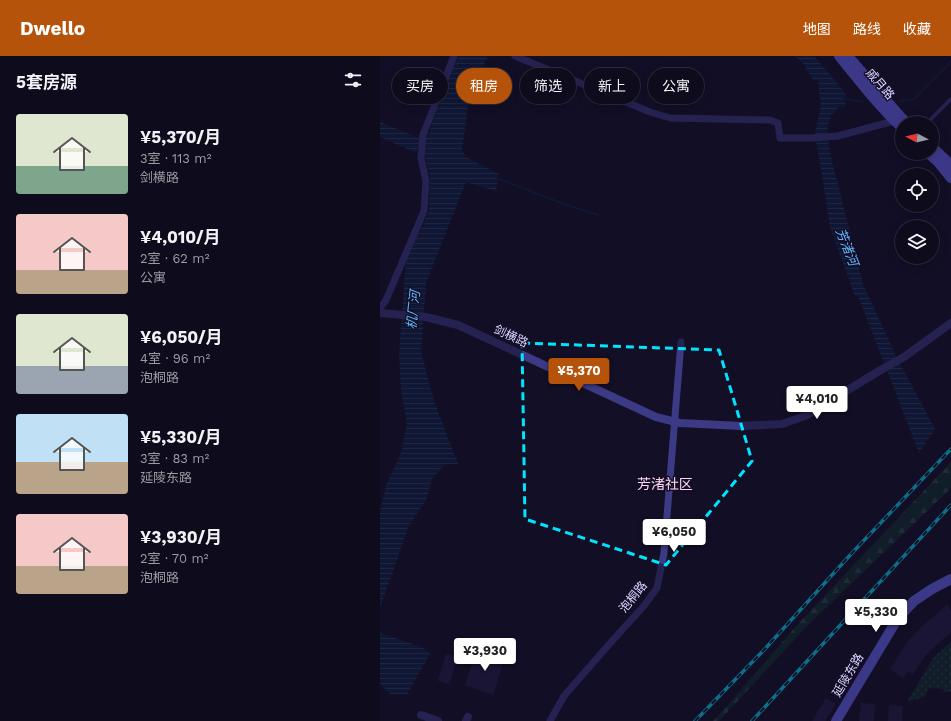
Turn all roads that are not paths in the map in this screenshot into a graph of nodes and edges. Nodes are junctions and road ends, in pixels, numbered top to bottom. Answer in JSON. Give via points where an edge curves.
{"nodes":[{"id":1,"x":454,"y":56,"type":"edge"},
{"id":2,"x":515,"y":56,"type":"edge"},
{"id":3,"x":839,"y":56,"type":"edge"},
{"id":4,"x":848,"y":56,"type":"edge"},
{"id":5,"x":951,"y":99,"type":"edge"},
{"id":6,"x":900,"y":116,"type":"edge"},
{"id":7,"x":934,"y":116,"type":"edge"},
{"id":8,"x":894,"y":121,"type":"joint"},
{"id":9,"x":939,"y":156,"type":"edge"},
{"id":10,"x":938,"y":160,"type":"edge"},
{"id":11,"x":947,"y":167,"type":"edge"},
{"id":12,"x":951,"y":178,"type":"edge"},
{"id":13,"x":380,"y":308,"type":"edge"},
{"id":14,"x":380,"y":313,"type":"edge"},
{"id":15,"x":951,"y":324,"type":"edge"},
{"id":16,"x":681,"y":342,"type":"dead end"},
{"id":17,"x":675,"y":422,"type":"junction"},
{"id":18,"x":951,"y":579,"type":"edge"},
{"id":19,"x":421,"y":715,"type":"dead end"},
{"id":20,"x":438,"y":721,"type":"edge"},
{"id":21,"x":550,"y":721,"type":"edge"},
{"id":22,"x":836,"y":721,"type":"edge"}],
"edges":[{"from":1,"to":13,"type":"street","via":[[423,135],[421,158],[426,181],[424,211],[386,300]]},
{"from":2,"to":8,"type":"street","via":[[670,118],[770,120],[778,123],[780,138],[838,136]]},
{"from":3,"to":8,"type":"main road","name":"戚月路"},
{"from":4,"to":6,"type":"main road","name":"戚月路"},
{"from":5,"to":7,"type":"lane"},
{"from":9,"to":11,"type":"main road"},
{"from":10,"to":11,"type":"main road"},
{"from":11,"to":12,"type":"main road"},
{"from":14,"to":17,"type":"street","name":"剑横路","via":[[426,318],[458,325],[656,417]]},
{"from":15,"to":17,"type":"street","name":"剑横路","via":[[904,357],[805,416],[782,424],[741,426]]},
{"from":16,"to":17,"type":"street","name":"泡桐路"},
{"from":17,"to":21,"type":"street","name":"泡桐路","via":[[664,553],[657,588],[564,696]]},
{"from":18,"to":22,"type":"main road","name":"延陵东路","via":[[914,601],[898,618]]},
{"from":19,"to":20,"type":"street"}]}
